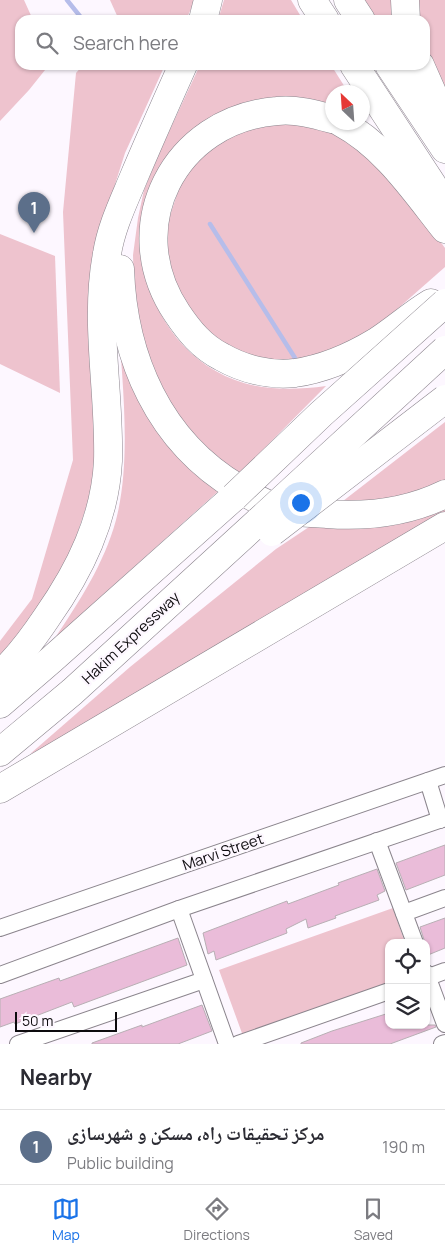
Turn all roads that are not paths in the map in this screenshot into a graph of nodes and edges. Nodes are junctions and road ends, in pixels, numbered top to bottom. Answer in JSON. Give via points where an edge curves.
{"nodes":[{"id":1,"x":208,"y":0,"type":"edge"},
{"id":2,"x":312,"y":0,"type":"edge"},
{"id":3,"x":348,"y":0,"type":"edge"},
{"id":4,"x":405,"y":0,"type":"edge"},
{"id":5,"x":204,"y":15,"type":"edge"},
{"id":6,"x":322,"y":15,"type":"edge"},
{"id":7,"x":358,"y":15,"type":"edge"},
{"id":8,"x":406,"y":15,"type":"edge"},
{"id":9,"x":181,"y":70,"type":"edge"},
{"id":10,"x":357,"y":70,"type":"edge"},
{"id":11,"x":392,"y":70,"type":"edge"},
{"id":12,"x":422,"y":70,"type":"edge"},
{"id":13,"x":445,"y":116,"type":"edge"},
{"id":14,"x":325,"y":117,"type":"edge"},
{"id":15,"x":354,"y":130,"type":"edge"},
{"id":16,"x":445,"y":150,"type":"edge"},
{"id":17,"x":128,"y":192,"type":"junction"},
{"id":18,"x":445,"y":204,"type":"edge"},
{"id":19,"x":445,"y":229,"type":"edge"},
{"id":20,"x":445,"y":294,"type":"edge"},
{"id":21,"x":445,"y":303,"type":"edge"},
{"id":22,"x":445,"y":350,"type":"edge"},
{"id":23,"x":445,"y":399,"type":"edge"},
{"id":24,"x":445,"y":494,"type":"edge"},
{"id":25,"x":266,"y":526,"type":"junction"},
{"id":26,"x":445,"y":526,"type":"edge"},
{"id":27,"x":0,"y":675,"type":"edge"},
{"id":28,"x":0,"y":704,"type":"edge"},
{"id":29,"x":0,"y":752,"type":"edge"},
{"id":30,"x":445,"y":774,"type":"edge"},
{"id":31,"x":428,"y":781,"type":"junction"},
{"id":32,"x":0,"y":789,"type":"edge"},
{"id":33,"x":442,"y":819,"type":"edge"},
{"id":34,"x":377,"y":841,"type":"junction"},
{"id":35,"x":445,"y":898,"type":"edge"},
{"id":36,"x":179,"y":909,"type":"junction"},
{"id":37,"x":404,"y":913,"type":"junction"},
{"id":38,"x":2,"y":926,"type":"edge"},
{"id":39,"x":414,"y":939,"type":"edge"},
{"id":40,"x":445,"y":971,"type":"edge"},
{"id":41,"x":0,"y":975,"type":"edge"},
{"id":42,"x":430,"y":975,"type":"edge"},
{"id":43,"x":204,"y":980,"type":"junction"},
{"id":44,"x":430,"y":984,"type":"edge"},
{"id":45,"x":385,"y":992,"type":"edge"},
{"id":46,"x":445,"y":1024,"type":"edge"},
{"id":47,"x":18,"y":1044,"type":"edge"},
{"id":48,"x":227,"y":1044,"type":"edge"},
{"id":49,"x":238,"y":1044,"type":"edge"}],
"edges":[{"from":1,"to":5,"type":"highway"},
{"from":2,"to":6,"type":"highway"},
{"from":3,"to":7,"type":"highway"},
{"from":4,"to":8,"type":"highway"},
{"from":9,"to":17,"type":"highway"},
{"from":10,"to":18,"type":"highway"},
{"from":11,"to":16,"type":"highway"},
{"from":12,"to":13,"type":"highway"},
{"from":14,"to":20,"type":"highway","via":[[308,112],[278,111],[252,115],[214,132],[196,144],[179,162],[164,187],[156,209],[153,232],[157,276],[168,301],[195,338],[212,352],[246,368],[294,373],[353,355]]},
{"from":15,"to":19,"type":"highway","via":[[388,160]]},
{"from":17,"to":24,"type":"highway","via":[[120,267],[122,302],[131,347],[160,412],[201,462],[254,498],[285,510],[366,515],[398,511],[428,503]]},
{"from":17,"to":27,"type":"highway","via":[[107,253],[103,284],[102,350],[108,462],[98,521],[64,593],[27,646]]},
{"from":21,"to":28,"type":"highway","bridge":true,"via":[[234,497]]},
{"from":22,"to":25,"type":"highway","bridge":true},
{"from":23,"to":25,"type":"highway","bridge":true},
{"from":25,"to":29,"type":"highway","name":"Hakim Expressway"},
{"from":26,"to":32,"type":"highway"},
{"from":30,"to":31,"type":"street","name":"Marvi Street"},
{"from":31,"to":33,"type":"street"},
{"from":31,"to":38,"type":"street","name":"Marvi Street"},
{"from":33,"to":34,"type":"street"},
{"from":34,"to":36,"type":"street"},
{"from":34,"to":37,"type":"street"},
{"from":35,"to":37,"type":"street"},
{"from":36,"to":41,"type":"street"},
{"from":36,"to":43,"type":"street"},
{"from":37,"to":39,"type":"street"},
{"from":40,"to":42,"type":"street"},
{"from":43,"to":47,"type":"street"},
{"from":43,"to":48,"type":"street"},
{"from":44,"to":46,"type":"street"},
{"from":45,"to":49,"type":"street"}]}
